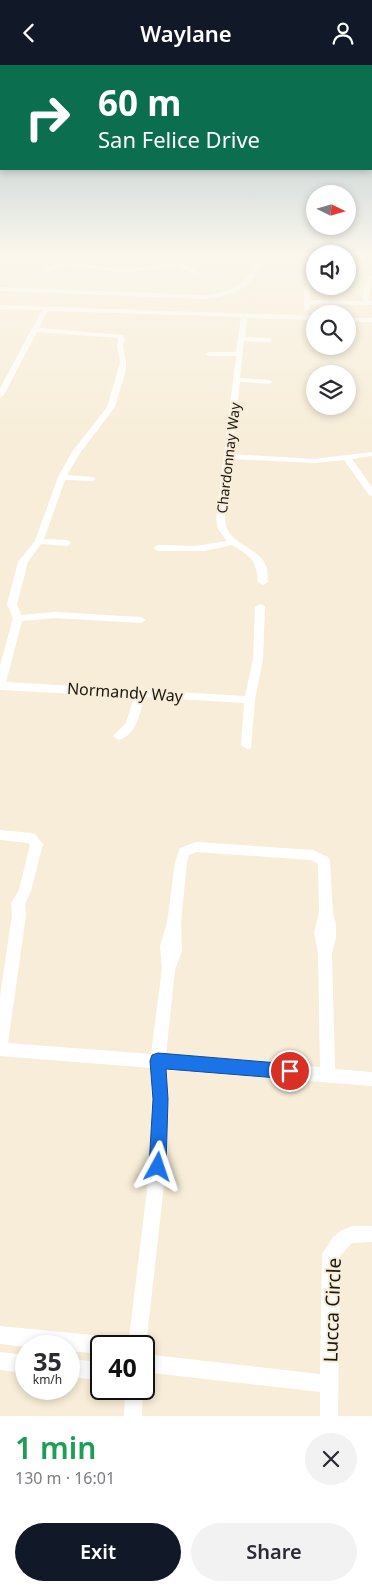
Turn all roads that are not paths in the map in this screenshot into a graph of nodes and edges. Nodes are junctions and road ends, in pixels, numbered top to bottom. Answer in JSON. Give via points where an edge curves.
{"nodes":[{"id":1,"x":42,"y":318,"type":"edge"},
{"id":2,"x":244,"y":318,"type":"edge"},
{"id":3,"x":356,"y":319,"type":"edge"},
{"id":4,"x":372,"y":320,"type":"edge"},
{"id":5,"x":36,"y":330,"type":"junction"},
{"id":6,"x":242,"y":339,"type":"junction"},
{"id":7,"x":269,"y":340,"type":"dead end"},
{"id":8,"x":209,"y":354,"type":"dead end"},
{"id":9,"x":239,"y":354,"type":"junction"},
{"id":10,"x":236,"y":381,"type":"junction"},
{"id":11,"x":269,"y":382,"type":"dead end"},
{"id":12,"x":0,"y":395,"type":"edge"},
{"id":13,"x":372,"y":454,"type":"edge"},
{"id":14,"x":228,"y":456,"type":"junction"},
{"id":15,"x":347,"y":458,"type":"junction"},
{"id":16,"x":62,"y":477,"type":"junction"},
{"id":17,"x":92,"y":479,"type":"dead end"},
{"id":18,"x":372,"y":493,"type":"edge"},
{"id":19,"x":40,"y":541,"type":"junction"},
{"id":20,"x":232,"y":542,"type":"junction"},
{"id":21,"x":67,"y":543,"type":"dead end"},
{"id":22,"x":158,"y":548,"type":"dead end"},
{"id":23,"x":263,"y":582,"type":"dead end"},
{"id":24,"x":260,"y":607,"type":"dead end"},
{"id":25,"x":18,"y":618,"type":"junction"},
{"id":26,"x":141,"y":619,"type":"dead end"},
{"id":27,"x":0,"y":685,"type":"edge"},
{"id":28,"x":140,"y":693,"type":"junction"},
{"id":29,"x":250,"y":700,"type":"junction"},
{"id":30,"x":119,"y":736,"type":"dead end"},
{"id":31,"x":247,"y":745,"type":"dead end"},
{"id":32,"x":0,"y":835,"type":"edge"},
{"id":33,"x":0,"y":1047,"type":"edge"},
{"id":34,"x":158,"y":1061,"type":"junction"},
{"id":35,"x":328,"y":1075,"type":"junction"},
{"id":36,"x":372,"y":1079,"type":"edge"},
{"id":37,"x":372,"y":1234,"type":"edge"},
{"id":38,"x":0,"y":1335,"type":"edge"},
{"id":39,"x":138,"y":1335,"type":"edge"},
{"id":40,"x":90,"y":1344,"type":"edge"},
{"id":41,"x":0,"y":1361,"type":"edge"},
{"id":42,"x":15,"y":1363,"type":"edge"},
{"id":43,"x":155,"y":1364,"type":"edge"},
{"id":44,"x":329,"y":1384,"type":"junction"},
{"id":45,"x":134,"y":1400,"type":"edge"},
{"id":46,"x":133,"y":1416,"type":"edge"},
{"id":47,"x":329,"y":1416,"type":"edge"}],
"edges":[{"from":1,"to":5,"type":"street"},
{"from":2,"to":6,"type":"street","name":"Chardonnay Way"},
{"from":3,"to":4,"type":"street"},
{"from":5,"to":12,"type":"street"},
{"from":5,"to":16,"type":"street","via":[[120,335],[122,338],[122,370],[111,407],[76,452]]},
{"from":6,"to":7,"type":"street"},
{"from":6,"to":9,"type":"street","name":"Chardonnay Way"},
{"from":8,"to":9,"type":"street"},
{"from":9,"to":10,"type":"street","name":"Chardonnay Way"},
{"from":10,"to":11,"type":"street"},
{"from":10,"to":14,"type":"street","name":"Chardonnay Way"},
{"from":13,"to":15,"type":"street"},
{"from":14,"to":15,"type":"street","via":[[314,461]]},
{"from":14,"to":20,"type":"street","name":"Chardonnay Way","via":[[220,519],[225,535]]},
{"from":15,"to":18,"type":"street"},
{"from":16,"to":17,"type":"street"},
{"from":16,"to":19,"type":"street"},
{"from":19,"to":21,"type":"street"},
{"from":19,"to":25,"type":"street","via":[[23,563],[17,582],[12,605]]},
{"from":20,"to":22,"type":"street","via":[[218,547]]},
{"from":20,"to":23,"type":"street","name":"Chardonnay Way","via":[[258,560]]},
{"from":24,"to":29,"type":"street","via":[[258,659]]},
{"from":25,"to":26,"type":"street","via":[[55,615]]},
{"from":25,"to":27,"type":"street"},
{"from":27,"to":28,"type":"street","name":"Normandy Way"},
{"from":28,"to":29,"type":"street","name":"Normandy Way"},
{"from":28,"to":30,"type":"street","via":[[131,725]]},
{"from":29,"to":31,"type":"street"},
{"from":32,"to":33,"type":"street","via":[[27,837],[35,840],[37,848],[25,891],[28,903],[19,915]]},
{"from":33,"to":34,"type":"street"},
{"from":34,"to":35,"type":"street"},
{"from":34,"to":35,"type":"street","via":[[168,970],[175,951],[174,923],[183,854],[187,849],[196,847],[313,855],[325,865],[329,925],[325,953]]},
{"from":34,"to":39,"type":"street","via":[[160,1149]]},
{"from":35,"to":36,"type":"street"},
{"from":37,"to":44,"type":"street","name":"Lucca Circle","via":[[347,1235],[331,1254]]},
{"from":38,"to":40,"type":"street"},
{"from":41,"to":42,"type":"street"},
{"from":43,"to":44,"type":"street"},
{"from":44,"to":47,"type":"street","name":"Lucca Circle"},
{"from":45,"to":46,"type":"street"}]}
